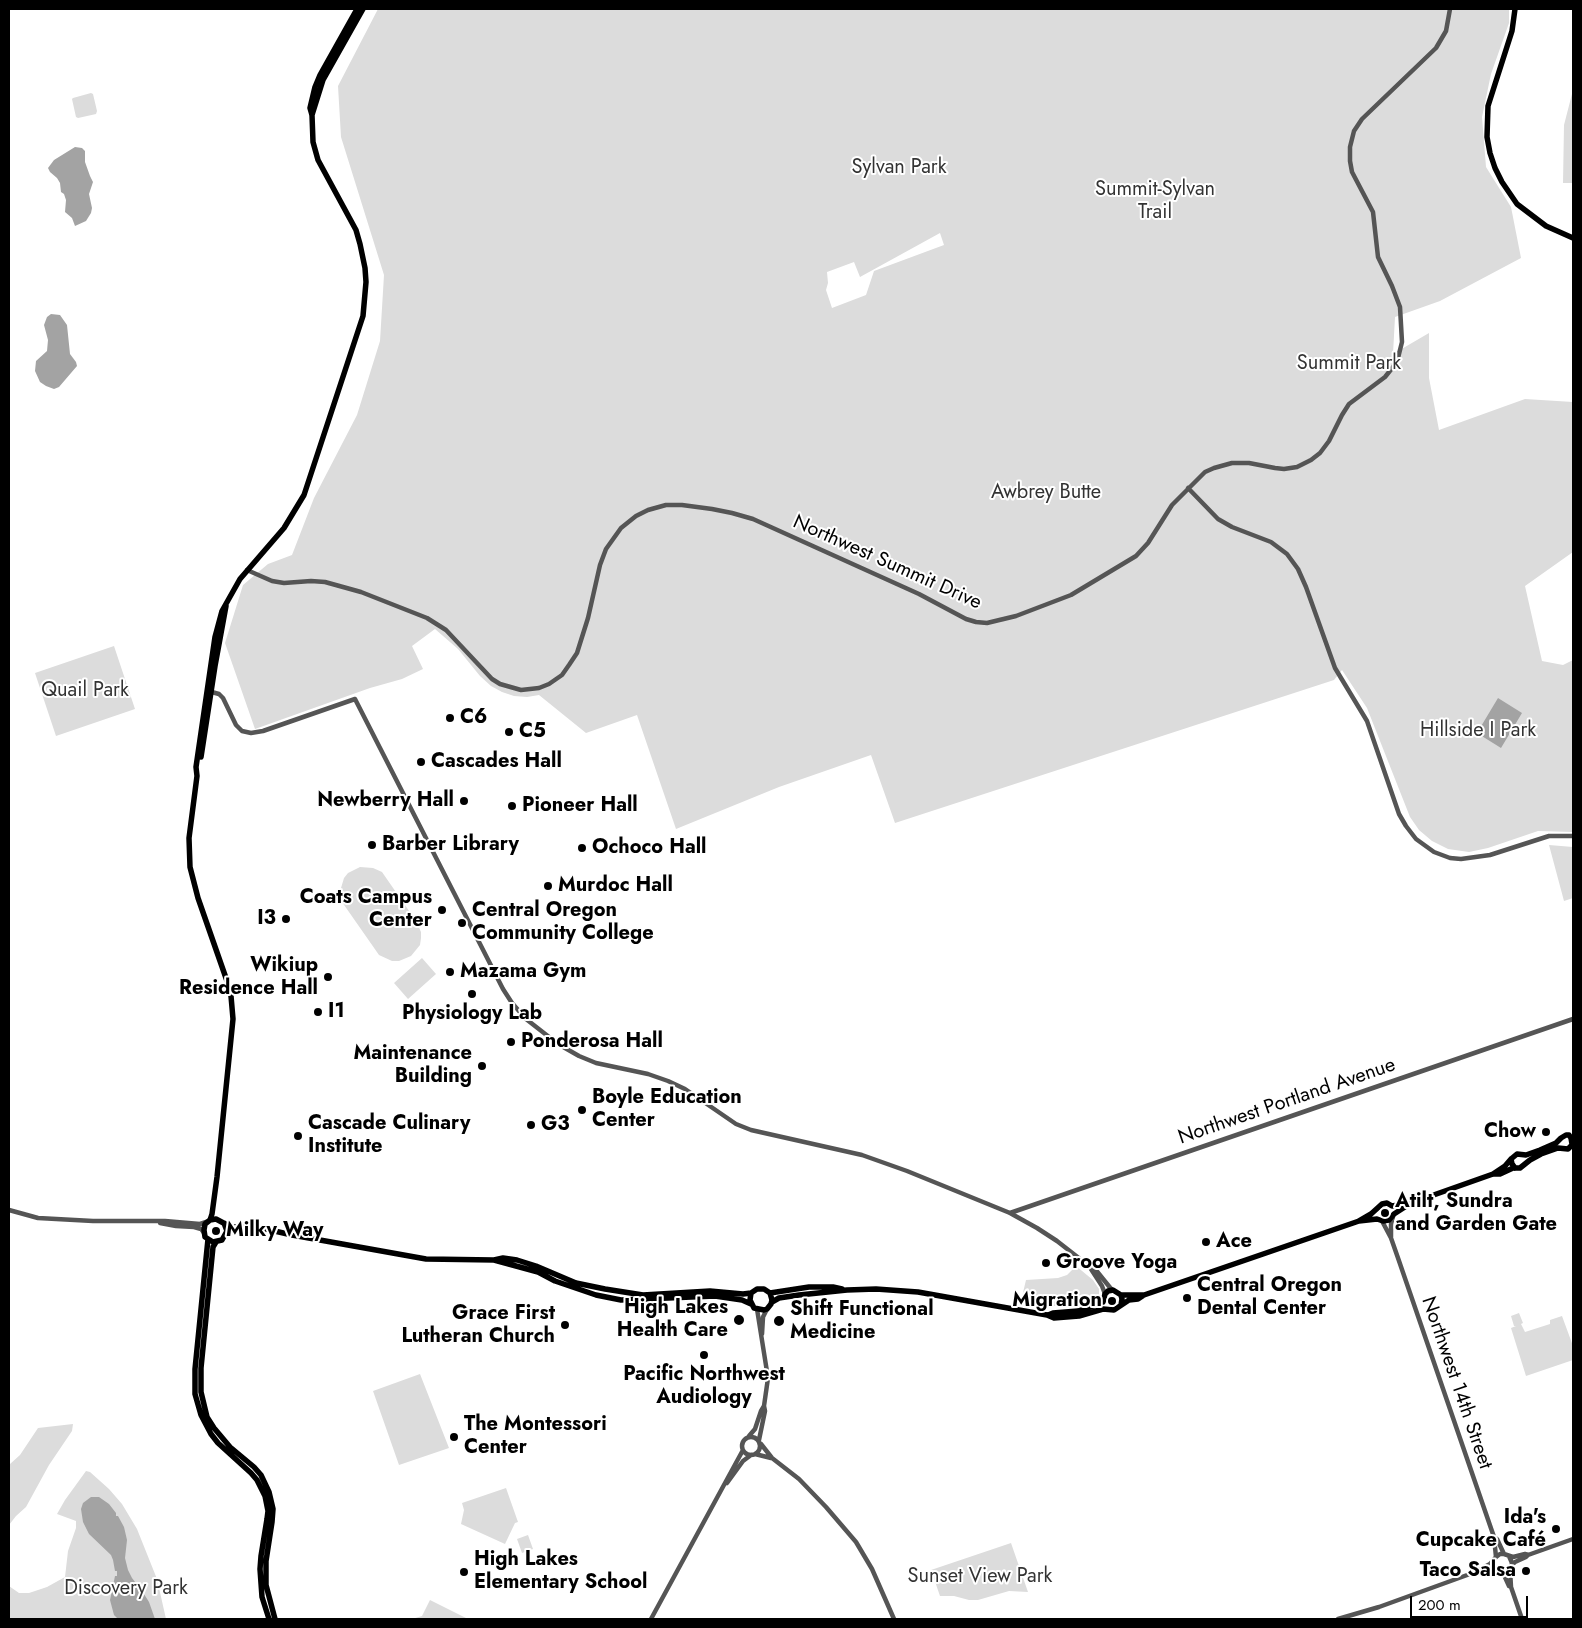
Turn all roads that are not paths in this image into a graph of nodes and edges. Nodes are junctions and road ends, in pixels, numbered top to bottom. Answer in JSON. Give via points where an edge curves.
{"nodes":[{"id":1,"x":358,"y":9,"type":"edge"},
{"id":2,"x":363,"y":9,"type":"edge"},
{"id":3,"x":1450,"y":9,"type":"edge"},
{"id":4,"x":1515,"y":9,"type":"edge"},
{"id":5,"x":312,"y":115,"type":"junction"},
{"id":6,"x":1573,"y":238,"type":"edge"},
{"id":7,"x":1188,"y":488,"type":"junction"},
{"id":8,"x":247,"y":570,"type":"junction"},
{"id":9,"x":209,"y":691,"type":"junction"},
{"id":10,"x":1573,"y":836,"type":"edge"},
{"id":11,"x":1573,"y":1019,"type":"edge"},
{"id":12,"x":1572,"y":1136,"type":"edge"},
{"id":13,"x":1573,"y":1144,"type":"edge"},
{"id":14,"x":1511,"y":1159,"type":"junction"},
{"id":15,"x":1515,"y":1168,"type":"junction"},
{"id":16,"x":1493,"y":1174,"type":"junction"},
{"id":17,"x":217,"y":1176,"type":"junction"},
{"id":18,"x":1411,"y":1203,"type":"junction"},
{"id":19,"x":1392,"y":1206,"type":"junction"},
{"id":20,"x":1377,"y":1209,"type":"junction"},
{"id":21,"x":9,"y":1210,"type":"edge"},
{"id":22,"x":1010,"y":1213,"type":"junction"},
{"id":23,"x":1394,"y":1216,"type":"junction"},
{"id":24,"x":1381,"y":1220,"type":"junction"},
{"id":25,"x":154,"y":1221,"type":"junction"},
{"id":26,"x":208,"y":1221,"type":"junction"},
{"id":27,"x":222,"y":1221,"type":"junction"},
{"id":28,"x":1359,"y":1221,"type":"junction"},
{"id":29,"x":273,"y":1231,"type":"junction"},
{"id":30,"x":204,"y":1233,"type":"junction"},
{"id":31,"x":226,"y":1234,"type":"junction"},
{"id":32,"x":1391,"y":1238,"type":"junction"},
{"id":33,"x":208,"y":1239,"type":"junction"},
{"id":34,"x":216,"y":1242,"type":"junction"},
{"id":35,"x":494,"y":1260,"type":"junction"},
{"id":36,"x":1089,"y":1266,"type":"junction"},
{"id":37,"x":847,"y":1290,"type":"junction"},
{"id":38,"x":1112,"y":1290,"type":"junction"},
{"id":39,"x":751,"y":1293,"type":"junction"},
{"id":40,"x":770,"y":1293,"type":"junction"},
{"id":41,"x":1121,"y":1295,"type":"junction"},
{"id":42,"x":1144,"y":1295,"type":"junction"},
{"id":43,"x":1104,"y":1297,"type":"junction"},
{"id":44,"x":772,"y":1302,"type":"junction"},
{"id":45,"x":751,"y":1304,"type":"junction"},
{"id":46,"x":1121,"y":1305,"type":"junction"},
{"id":47,"x":767,"y":1309,"type":"junction"},
{"id":48,"x":1108,"y":1309,"type":"junction"},
{"id":49,"x":757,"y":1310,"type":"junction"},
{"id":50,"x":1047,"y":1315,"type":"junction"},
{"id":51,"x":762,"y":1340,"type":"junction"},
{"id":52,"x":764,"y":1406,"type":"junction"},
{"id":53,"x":749,"y":1436,"type":"junction"},
{"id":54,"x":760,"y":1442,"type":"junction"},
{"id":55,"x":743,"y":1450,"type":"junction"},
{"id":56,"x":753,"y":1455,"type":"junction"},
{"id":57,"x":772,"y":1458,"type":"junction"},
{"id":58,"x":725,"y":1486,"type":"junction"},
{"id":59,"x":1494,"y":1537,"type":"junction"},
{"id":60,"x":1573,"y":1539,"type":"edge"},
{"id":61,"x":1528,"y":1554,"type":"junction"},
{"id":62,"x":1506,"y":1555,"type":"junction"},
{"id":63,"x":1494,"y":1559,"type":"junction"},
{"id":64,"x":1511,"y":1567,"type":"junction"},
{"id":65,"x":1498,"y":1571,"type":"junction"},
{"id":66,"x":1470,"y":1574,"type":"junction"},
{"id":67,"x":1511,"y":1588,"type":"junction"},
{"id":68,"x":269,"y":1619,"type":"edge"},
{"id":69,"x":276,"y":1619,"type":"edge"},
{"id":70,"x":651,"y":1619,"type":"edge"},
{"id":71,"x":894,"y":1619,"type":"edge"},
{"id":72,"x":1338,"y":1619,"type":"edge"},
{"id":73,"x":1522,"y":1619,"type":"edge"}],
"edges":[{"from":1,"to":5,"type":"main road","via":[[315,87],[310,108]]},
{"from":2,"to":5,"type":"main road","via":[[323,80]]},
{"from":3,"to":7,"type":"street","name":"Northwest Summit Drive","via":[[1446,31],[1436,48],[1362,119],[1350,146],[1352,172],[1373,212],[1378,257],[1400,307],[1402,342],[1398,358],[1385,377],[1349,404],[1329,442],[1311,460],[1284,469],[1241,462],[1224,464],[1205,472]]},
{"from":4,"to":6,"type":"main road","via":[[1512,31],[1488,106],[1490,153],[1502,182],[1517,204],[1546,226]]},
{"from":5,"to":8,"type":"main road","via":[[318,160],[360,244],[366,282],[364,306],[304,495],[279,535]]},
{"from":7,"to":8,"type":"street","name":"Northwest Summit Drive","via":[[1136,556],[1071,595],[1016,616],[987,623],[966,619],[919,594],[753,519],[682,504],[648,510],[621,528],[606,549],[588,618],[569,665],[549,684],[528,690],[514,689],[492,679],[446,630],[427,618],[361,592],[325,582],[284,583]]},
{"from":7,"to":10,"type":"street","via":[[1218,519],[1271,542],[1294,562],[1335,668],[1367,721],[1402,821],[1416,839],[1434,852],[1461,859],[1482,858],[1549,836]]},
{"from":8,"to":9,"type":"main road","via":[[226,606]]},
{"from":9,"to":17,"type":"main road","via":[[189,838],[190,867],[228,982],[233,1019]]},
{"from":9,"to":22,"type":"street","via":[[223,698],[238,728],[246,733],[263,731],[355,699],[503,989],[526,1019],[568,1051],[596,1063],[668,1081],[751,1130],[862,1155]]},
{"from":11,"to":22,"type":"street","name":"Northwest Portland Avenue"},
{"from":12,"to":13,"type":"main road"},
{"from":12,"to":14,"type":"main road","via":[[1564,1136],[1540,1150],[1517,1154]]},
{"from":13,"to":15,"type":"main road","via":[[1568,1149],[1545,1152]]},
{"from":14,"to":15,"type":"main road"},
{"from":14,"to":16,"type":"main road"},
{"from":15,"to":16,"type":"main road"},
{"from":16,"to":18,"type":"main road"},
{"from":17,"to":26,"type":"main road","via":[[212,1214]]},
{"from":17,"to":27,"type":"main road","via":[[217,1207]]},
{"from":18,"to":19,"type":"main road"},
{"from":18,"to":23,"type":"main road"},
{"from":19,"to":20,"type":"main road","via":[[1384,1203]]},
{"from":19,"to":23,"type":"main road"},
{"from":20,"to":24,"type":"main road","via":[[1376,1214]]},
{"from":20,"to":28,"type":"main road"},
{"from":21,"to":25,"type":"street","via":[[38,1218]]},
{"from":22,"to":36,"type":"street","via":[[1057,1241]]},
{"from":23,"to":24,"type":"main road"},
{"from":23,"to":32,"type":"street","name":"Northwest 14th Street"},
{"from":24,"to":28,"type":"main road"},
{"from":24,"to":32,"type":"street","name":"Northwest 14th Street"},
{"from":25,"to":26,"type":"street","via":[[200,1224]]},
{"from":25,"to":30,"type":"street","via":[[194,1227]]},
{"from":26,"to":27,"type":"main road"},
{"from":26,"to":30,"type":"main road"},
{"from":27,"to":29,"type":"main road","via":[[232,1227]]},
{"from":27,"to":31,"type":"main road"},
{"from":28,"to":42,"type":"main road"},
{"from":29,"to":31,"type":"main road"},
{"from":29,"to":35,"type":"main road","via":[[426,1259]]},
{"from":30,"to":33,"type":"main road"},
{"from":31,"to":34,"type":"main road"},
{"from":32,"to":59,"type":"street","name":"Northwest 14th Street"},
{"from":33,"to":34,"type":"main road"},
{"from":33,"to":68,"type":"main road","via":[[195,1394],[211,1434],[251,1473],[265,1496],[268,1511],[260,1569],[262,1597]]},
{"from":34,"to":69,"type":"main road","via":[[201,1392],[214,1428],[254,1467],[269,1492],[273,1514],[266,1579]]},
{"from":35,"to":39,"type":"main road","via":[[517,1260],[576,1282],[643,1295],[710,1291]]},
{"from":35,"to":45,"type":"main road","via":[[620,1300],[715,1296]]},
{"from":36,"to":38,"type":"street"},
{"from":36,"to":43,"type":"street","via":[[1099,1280]]},
{"from":37,"to":40,"type":"main road","via":[[809,1287]]},
{"from":37,"to":44,"type":"main road","via":[[791,1296]]},
{"from":37,"to":50,"type":"main road","via":[[918,1292]]},
{"from":38,"to":41,"type":"main road"},
{"from":38,"to":43,"type":"main road"},
{"from":39,"to":40,"type":"main road","via":[[760,1289]]},
{"from":39,"to":45,"type":"main road"},
{"from":40,"to":44,"type":"main road"},
{"from":41,"to":42,"type":"main road"},
{"from":41,"to":46,"type":"main road"},
{"from":42,"to":46,"type":"main road"},
{"from":43,"to":48,"type":"main road"},
{"from":43,"to":50,"type":"main road","via":[[1096,1305],[1078,1311]]},
{"from":44,"to":47,"type":"main road"},
{"from":45,"to":49,"type":"main road"},
{"from":46,"to":48,"type":"main road"},
{"from":47,"to":49,"type":"main road"},
{"from":47,"to":51,"type":"street"},
{"from":48,"to":50,"type":"main road","via":[[1067,1318]]},
{"from":49,"to":51,"type":"street"},
{"from":51,"to":52,"type":"street","via":[[768,1378]]},
{"from":52,"to":53,"type":"street"},
{"from":52,"to":54,"type":"street"},
{"from":53,"to":54,"type":"street"},
{"from":53,"to":55,"type":"street","via":[[742,1444]]},
{"from":54,"to":56,"type":"street","via":[[760,1450]]},
{"from":54,"to":57,"type":"street"},
{"from":55,"to":56,"type":"street"},
{"from":55,"to":58,"type":"street"},
{"from":56,"to":57,"type":"street"},
{"from":56,"to":58,"type":"street","via":[[743,1461]]},
{"from":57,"to":71,"type":"street","via":[[806,1486],[856,1542]]},
{"from":58,"to":70,"type":"street"},
{"from":59,"to":62,"type":"street","name":"Northwest 14th Street"},
{"from":59,"to":63,"type":"street","name":"Northwest 14th Street"},
{"from":60,"to":61,"type":"street"},
{"from":61,"to":62,"type":"street"},
{"from":61,"to":64,"type":"street"},
{"from":62,"to":63,"type":"street","via":[[1500,1554]]},
{"from":62,"to":64,"type":"street","via":[[1512,1560]]},
{"from":63,"to":65,"type":"street"},
{"from":63,"to":66,"type":"street"},
{"from":64,"to":65,"type":"street","via":[[1505,1572]]},
{"from":64,"to":67,"type":"street"},
{"from":65,"to":66,"type":"street"},
{"from":65,"to":67,"type":"street"},
{"from":66,"to":72,"type":"street"},
{"from":67,"to":73,"type":"street"}]}
